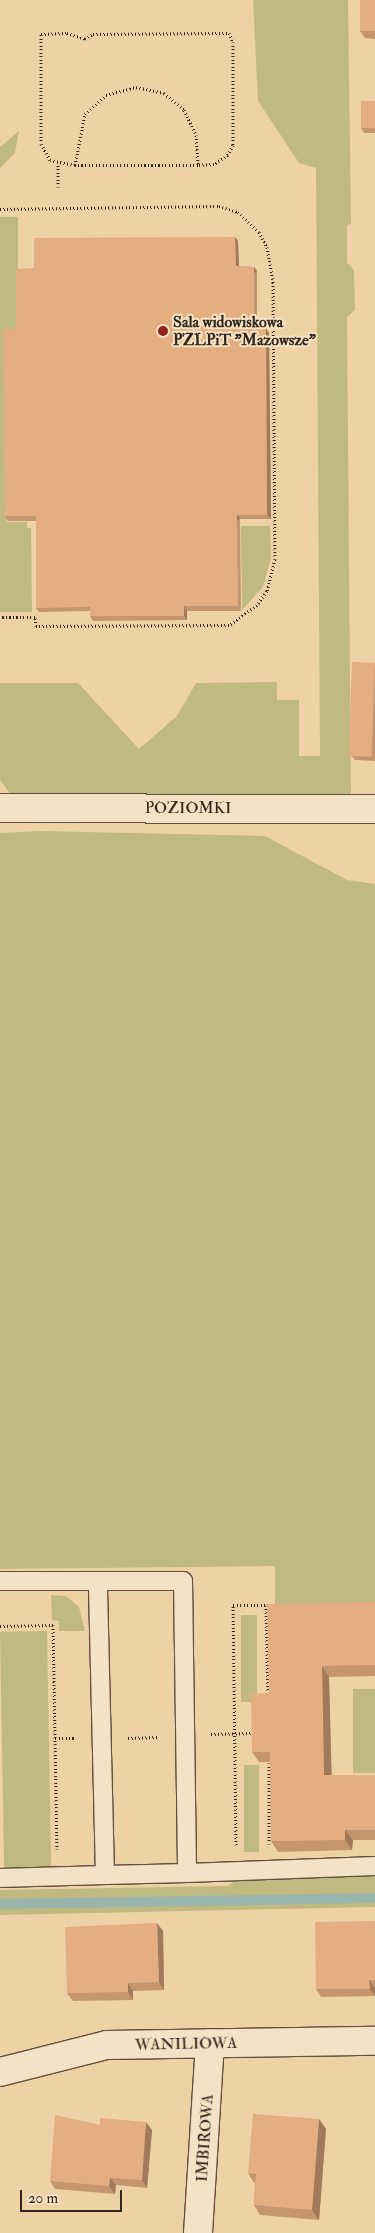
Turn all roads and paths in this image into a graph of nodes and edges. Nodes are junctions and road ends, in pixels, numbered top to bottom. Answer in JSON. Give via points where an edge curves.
{"nodes":[{"id":1,"x":58,"y":164,"type":"junction"},
{"id":2,"x":198,"y":164,"type":"junction"},
{"id":3,"x":75,"y":165,"type":"junction"},
{"id":4,"x":58,"y":187,"type":"dead end"},
{"id":5,"x":0,"y":209,"type":"edge"},
{"id":6,"x":0,"y":617,"type":"edge"},
{"id":7,"x":0,"y":808,"type":"edge"},
{"id":8,"x":375,"y":808,"type":"edge"},
{"id":9,"x":98,"y":1581,"type":"junction"},
{"id":10,"x":0,"y":1582,"type":"edge"},
{"id":11,"x":266,"y":1613,"type":"junction"},
{"id":12,"x":276,"y":1613,"type":"edge"},
{"id":13,"x":0,"y":1626,"type":"edge"},
{"id":14,"x":268,"y":1704,"type":"edge"},
{"id":15,"x":259,"y":1733,"type":"edge"},
{"id":16,"x":201,"y":1734,"type":"dead end"},
{"id":17,"x":235,"y":1734,"type":"junction"},
{"id":18,"x":170,"y":1737,"type":"dead end"},
{"id":19,"x":55,"y":1738,"type":"junction"},
{"id":20,"x":79,"y":1738,"type":"dead end"},
{"id":21,"x":118,"y":1738,"type":"dead end"},
{"id":22,"x":268,"y":1762,"type":"edge"},
{"id":23,"x":236,"y":1856,"type":"dead end"},
{"id":24,"x":269,"y":1856,"type":"edge"},
{"id":25,"x":375,"y":1866,"type":"edge"},
{"id":26,"x":187,"y":1873,"type":"junction"},
{"id":27,"x":104,"y":1874,"type":"junction"},
{"id":28,"x":57,"y":1877,"type":"junction"},
{"id":29,"x":0,"y":1878,"type":"edge"},
{"id":30,"x":375,"y":2041,"type":"edge"},
{"id":31,"x":210,"y":2044,"type":"junction"},
{"id":32,"x":0,"y":2072,"type":"edge"},
{"id":33,"x":198,"y":2233,"type":"edge"}],
"edges":[{"from":1,"to":2,"type":"path","via":[[43,153],[41,144],[41,34],[67,34],[85,39],[94,34],[229,33],[233,42],[233,145],[223,160]]},
{"from":1,"to":3,"type":"path"},
{"from":1,"to":4,"type":"path"},
{"from":2,"to":3,"type":"path"},
{"from":2,"to":3,"type":"path","via":[[196,135],[184,110],[164,93],[136,87],[106,95],[85,114]]},
{"from":5,"to":6,"type":"path","via":[[219,206],[238,212],[259,232],[267,247],[273,282],[275,559],[267,591],[257,605],[230,625],[36,626],[35,617]]},
{"from":7,"to":8,"type":"street","name":"POZIOMKI"},
{"from":9,"to":10,"type":"lane"},
{"from":9,"to":26,"type":"lane","via":[[183,1581]]},
{"from":9,"to":27,"type":"lane"},
{"from":11,"to":12,"type":"path"},
{"from":11,"to":14,"type":"path"},
{"from":11,"to":17,"type":"path","via":[[266,1605],[233,1605]]},
{"from":13,"to":19,"type":"path","via":[[53,1625]]},
{"from":15,"to":17,"type":"path"},
{"from":16,"to":17,"type":"path"},
{"from":17,"to":23,"type":"path"},
{"from":18,"to":21,"type":"path"},
{"from":19,"to":20,"type":"path"},
{"from":19,"to":28,"type":"path"},
{"from":22,"to":24,"type":"path"},
{"from":25,"to":26,"type":"lane"},
{"from":26,"to":27,"type":"lane"},
{"from":27,"to":28,"type":"lane"},
{"from":28,"to":29,"type":"lane"},
{"from":30,"to":31,"type":"street","name":"WANILIOWA"},
{"from":31,"to":32,"type":"street","name":"WANILIOWA","via":[[82,2048]]},
{"from":31,"to":33,"type":"street","name":"IMBIROWA"}]}
